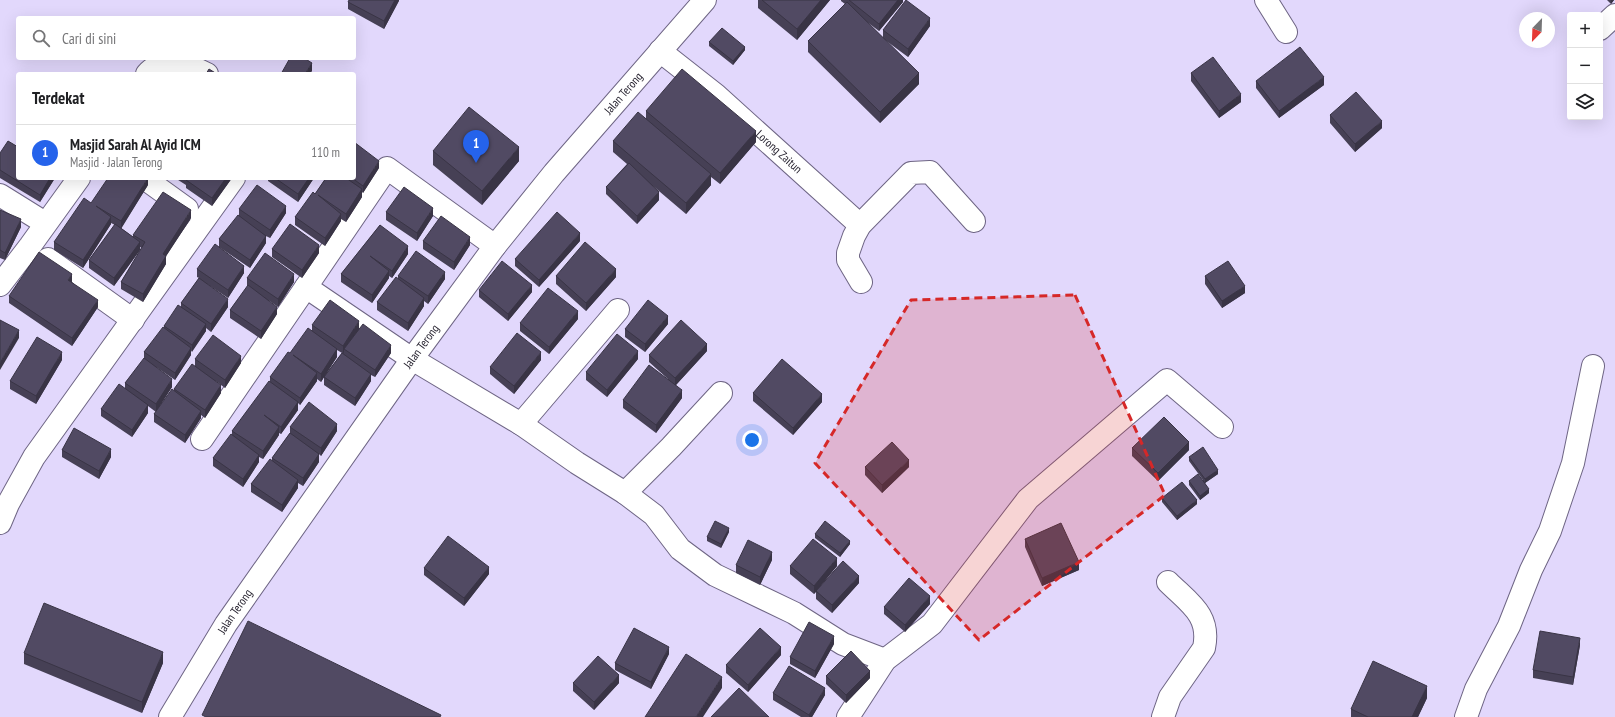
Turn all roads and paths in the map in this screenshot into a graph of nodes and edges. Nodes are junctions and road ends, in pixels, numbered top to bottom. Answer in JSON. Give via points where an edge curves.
{"nodes":[{"id":1,"x":705,"y":0,"type":"edge"},
{"id":2,"x":1266,"y":0,"type":"edge"},
{"id":3,"x":1615,"y":15,"type":"edge"},
{"id":4,"x":1603,"y":26,"type":"edge"},
{"id":5,"x":1286,"y":32,"type":"dead end"},
{"id":6,"x":660,"y":51,"type":"junction"},
{"id":7,"x":149,"y":72,"type":"edge"},
{"id":8,"x":204,"y":72,"type":"edge"},
{"id":9,"x":77,"y":180,"type":"edge"},
{"id":10,"x":147,"y":180,"type":"edge"},
{"id":11,"x":233,"y":180,"type":"edge"},
{"id":12,"x":0,"y":195,"type":"edge"},
{"id":13,"x":203,"y":221,"type":"junction"},
{"id":14,"x":974,"y":221,"type":"dead end"},
{"id":15,"x":45,"y":223,"type":"junction"},
{"id":16,"x":860,"y":225,"type":"junction"},
{"id":17,"x":30,"y":246,"type":"junction"},
{"id":18,"x":495,"y":246,"type":"junction"},
{"id":19,"x":861,"y":282,"type":"dead end"},
{"id":20,"x":0,"y":285,"type":"edge"},
{"id":21,"x":306,"y":287,"type":"junction"},
{"id":22,"x":618,"y":310,"type":"dead end"},
{"id":23,"x":133,"y":320,"type":"junction"},
{"id":24,"x":412,"y":359,"type":"junction"},
{"id":25,"x":1593,"y":366,"type":"dead end"},
{"id":26,"x":720,"y":393,"type":"dead end"},
{"id":27,"x":520,"y":424,"type":"junction"},
{"id":28,"x":1222,"y":427,"type":"dead end"},
{"id":29,"x":202,"y":439,"type":"dead end"},
{"id":30,"x":625,"y":492,"type":"junction"},
{"id":31,"x":0,"y":523,"type":"edge"},
{"id":32,"x":1168,"y":582,"type":"dead end"},
{"id":33,"x":885,"y":660,"type":"junction"},
{"id":34,"x":170,"y":717,"type":"edge"},
{"id":35,"x":848,"y":717,"type":"edge"},
{"id":36,"x":1163,"y":717,"type":"edge"},
{"id":37,"x":1466,"y":717,"type":"edge"}],
"edges":[{"from":1,"to":6,"type":"street","name":"Jalan Terong"},
{"from":2,"to":5,"type":"street"},
{"from":3,"to":4,"type":"street"},
{"from":6,"to":16,"type":"street","name":"Lorong Zaitun","via":[[716,95]]},
{"from":6,"to":18,"type":"street","name":"Jalan Terong","via":[[554,173]]},
{"from":7,"to":8,"type":"street","via":[[166,63]]},
{"from":9,"to":15,"type":"street"},
{"from":10,"to":13,"type":"street"},
{"from":11,"to":13,"type":"street"},
{"from":12,"to":15,"type":"street"},
{"from":13,"to":23,"type":"street"},
{"from":14,"to":16,"type":"street","via":[[930,172],[925,172],[911,173],[907,176]]},
{"from":15,"to":17,"type":"street"},
{"from":16,"to":19,"type":"street","via":[[851,245],[848,260]]},
{"from":17,"to":20,"type":"street"},
{"from":17,"to":23,"type":"street"},
{"from":18,"to":21,"type":"street","via":[[379,162]]},
{"from":18,"to":24,"type":"street","name":"Jalan Terong"},
{"from":21,"to":24,"type":"street"},
{"from":21,"to":29,"type":"street"},
{"from":22,"to":27,"type":"street"},
{"from":23,"to":31,"type":"street","via":[[34,457]]},
{"from":24,"to":27,"type":"street"},
{"from":24,"to":34,"type":"street","name":"Jalan Terong","via":[[226,624]]},
{"from":25,"to":37,"type":"street","via":[[1573,462],[1550,531],[1509,626],[1476,689]]},
{"from":26,"to":30,"type":"street","via":[[671,447]]},
{"from":27,"to":30,"type":"street"},
{"from":28,"to":33,"type":"street","via":[[1167,380],[1028,498],[932,624]]},
{"from":30,"to":33,"type":"street","via":[[654,516],[680,549],[715,575],[794,614],[843,644]]},
{"from":32,"to":36,"type":"street","via":[[1202,617],[1206,628],[1206,640],[1204,648],[1170,697]]},
{"from":33,"to":35,"type":"street"}]}
